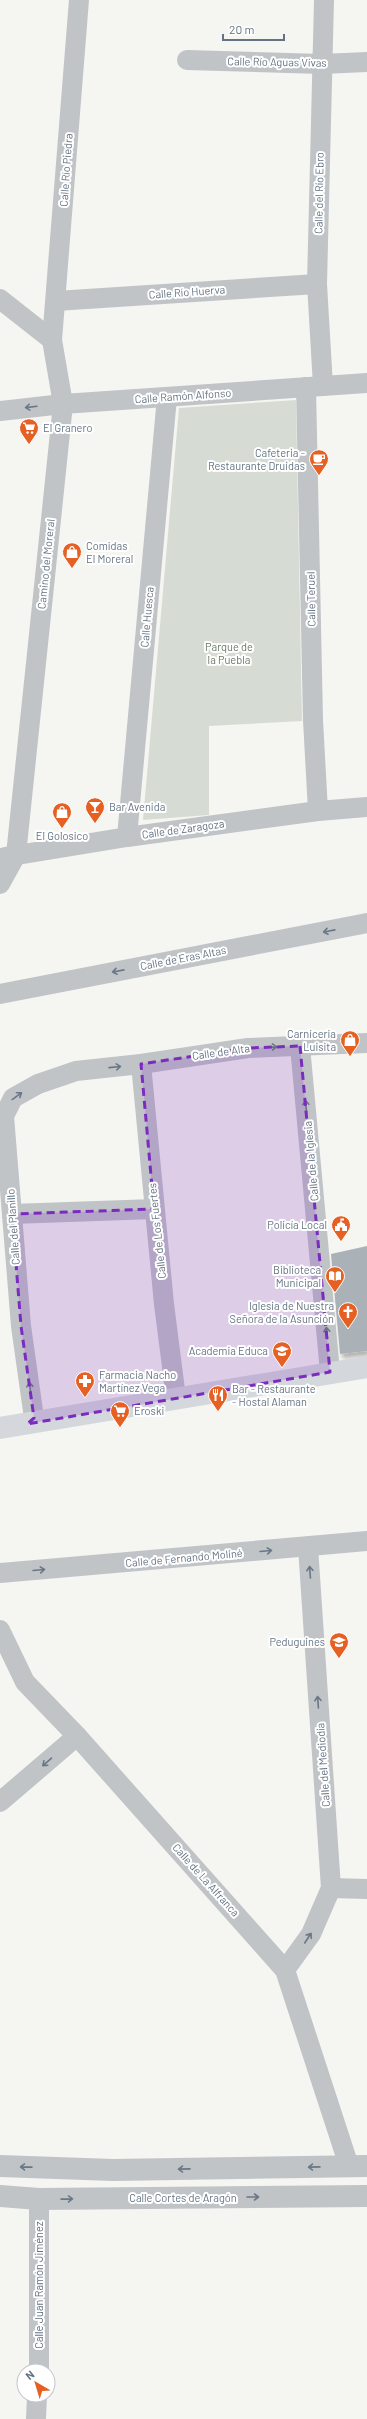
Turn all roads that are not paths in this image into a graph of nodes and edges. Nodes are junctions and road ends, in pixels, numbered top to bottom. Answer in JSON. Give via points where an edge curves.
{"nodes":[{"id":1,"x":79,"y":0,"type":"edge"},
{"id":2,"x":324,"y":0,"type":"edge"},
{"id":3,"x":187,"y":60,"type":"dead end"},
{"id":4,"x":367,"y":62,"type":"edge"},
{"id":5,"x":322,"y":64,"type":"junction"},
{"id":6,"x":317,"y":284,"type":"junction"},
{"id":7,"x":0,"y":299,"type":"edge"},
{"id":8,"x":56,"y":301,"type":"junction"},
{"id":9,"x":52,"y":340,"type":"junction"},
{"id":10,"x":367,"y":383,"type":"edge"},
{"id":11,"x":314,"y":386,"type":"junction"},
{"id":12,"x":167,"y":397,"type":"junction"},
{"id":13,"x":63,"y":404,"type":"junction"},
{"id":14,"x":0,"y":411,"type":"edge"},
{"id":15,"x":367,"y":807,"type":"edge"},
{"id":16,"x":318,"y":811,"type":"junction"},
{"id":17,"x":127,"y":837,"type":"junction"},
{"id":18,"x":8,"y":857,"type":"edge"},
{"id":19,"x":0,"y":884,"type":"edge"},
{"id":20,"x":367,"y":923,"type":"edge"},
{"id":21,"x":0,"y":994,"type":"edge"},
{"id":22,"x":367,"y":1044,"type":"edge"},
{"id":23,"x":300,"y":1046,"type":"junction"},
{"id":24,"x":140,"y":1064,"type":"junction"},
{"id":25,"x":76,"y":1071,"type":"joint"},
{"id":26,"x":5,"y":1165,"type":"edge"},
{"id":27,"x":154,"y":1209,"type":"junction"},
{"id":28,"x":12,"y":1214,"type":"junction"},
{"id":29,"x":367,"y":1367,"type":"edge"},
{"id":30,"x":330,"y":1372,"type":"junction"},
{"id":31,"x":176,"y":1398,"type":"junction"},
{"id":32,"x":27,"y":1424,"type":"junction"},
{"id":33,"x":0,"y":1428,"type":"edge"},
{"id":34,"x":367,"y":1541,"type":"edge"},
{"id":35,"x":308,"y":1547,"type":"junction"},
{"id":36,"x":0,"y":1573,"type":"edge"},
{"id":37,"x":0,"y":1630,"type":"edge"},
{"id":38,"x":77,"y":1736,"type":"junction"},
{"id":39,"x":0,"y":1802,"type":"edge"},
{"id":40,"x":331,"y":1888,"type":"junction"},
{"id":41,"x":367,"y":1889,"type":"edge"},
{"id":42,"x":285,"y":1970,"type":"junction"},
{"id":43,"x":0,"y":2166,"type":"edge"},
{"id":44,"x":358,"y":2166,"type":"edge"},
{"id":45,"x":0,"y":2196,"type":"edge"},
{"id":46,"x":367,"y":2196,"type":"edge"},
{"id":47,"x":39,"y":2199,"type":"junction"},
{"id":48,"x":39,"y":2363,"type":"edge"},
{"id":49,"x":37,"y":2403,"type":"edge"},
{"id":50,"x":36,"y":2419,"type":"edge"}],
"edges":[{"from":1,"to":8,"type":"street","name":"Calle Río Piedra"},
{"from":2,"to":5,"type":"street","name":"Calle del Río Ebro"},
{"from":3,"to":5,"type":"street","name":"Calle Río Aguas Vivas"},
{"from":4,"to":5,"type":"street","name":"Calle Río Aguas Vivas"},
{"from":5,"to":6,"type":"street","name":"Calle del Río Ebro"},
{"from":6,"to":8,"type":"street","name":"Calle Río Huerva"},
{"from":6,"to":11,"type":"street","name":"Calle del Río Ebro"},
{"from":7,"to":9,"type":"street"},
{"from":8,"to":9,"type":"street","name":"Calle Río Piedra"},
{"from":9,"to":13,"type":"street","name":"Camino del Moreral"},
{"from":10,"to":11,"type":"street","name":"Calle Ramón Alfonso"},
{"from":11,"to":12,"type":"street","name":"Calle Ramón Alfonso"},
{"from":11,"to":16,"type":"street","name":"Calle Teruel","via":[[313,720]]},
{"from":12,"to":13,"type":"street","name":"Calle Ramón Alfonso"},
{"from":12,"to":17,"type":"street","name":"Calle Huesca"},
{"from":13,"to":14,"type":"street","name":"Calle Ramón Alfonso","one_way":true},
{"from":13,"to":18,"type":"street","name":"Camino del Moreral"},
{"from":15,"to":16,"type":"street","name":"Calle de Zaragoza"},
{"from":16,"to":17,"type":"street","name":"Calle de Zaragoza"},
{"from":17,"to":18,"type":"street","name":"Calle de Zaragoza"},
{"from":18,"to":19,"type":"street"},
{"from":20,"to":21,"type":"street","name":"Calle de Eras Altas","one_way":true},
{"from":22,"to":23,"type":"street","name":"Calle de Alta"},
{"from":24,"to":23,"type":"street","name":"Calle de Alta","one_way":true,"via":[[248,1048]]},
{"from":30,"to":23,"type":"street","name":"Calle de la Iglesia","one_way":true},
{"from":25,"to":24,"type":"street","name":"Calle de Alta","one_way":true},
{"from":24,"to":27,"type":"street","name":"Calle de Los Fuertes"},
{"from":26,"to":25,"type":"street","name":"Calle del Planillo","one_way":true,"via":[[4,1116],[12,1098],[38,1084]]},
{"from":26,"to":28,"type":"street","name":"Calle del Planillo"},
{"from":27,"to":28,"type":"street"},
{"from":27,"to":31,"type":"street","name":"Calle de Los Fuertes"},
{"from":32,"to":28,"type":"street","name":"Calle del Planillo","one_way":true,"via":[[34,1418],[21,1326]]},
{"from":29,"to":30,"type":"highway"},
{"from":30,"to":31,"type":"highway"},
{"from":31,"to":32,"type":"highway"},
{"from":32,"to":33,"type":"highway"},
{"from":34,"to":35,"type":"street","name":"Calle de Fernando Moliné"},
{"from":36,"to":35,"type":"street","name":"Calle de Fernando Moliné","one_way":true},
{"from":40,"to":35,"type":"street","name":"Calle del Mediodía","one_way":true},
{"from":37,"to":38,"type":"street","name":"Calle de La Alfranca","via":[[25,1682]]},
{"from":38,"to":39,"type":"street","one_way":true},
{"from":38,"to":42,"type":"street","name":"Calle de La Alfranca"},
{"from":40,"to":41,"type":"street"},
{"from":42,"to":40,"type":"street","name":"Calle del Mediodía","one_way":true,"via":[[310,1934]]},
{"from":42,"to":44,"type":"street","name":"Calle de La Alfranca"},
{"from":44,"to":43,"type":"street","one_way":true,"via":[[113,2170]]},
{"from":45,"to":47,"type":"street","name":"Calle Cortes de Aragón"},
{"from":47,"to":46,"type":"street","name":"Calle Cortes de Aragón","one_way":true},
{"from":47,"to":48,"type":"street","name":"Calle Juan Ramón Jiménez"},
{"from":49,"to":50,"type":"street"}]}
